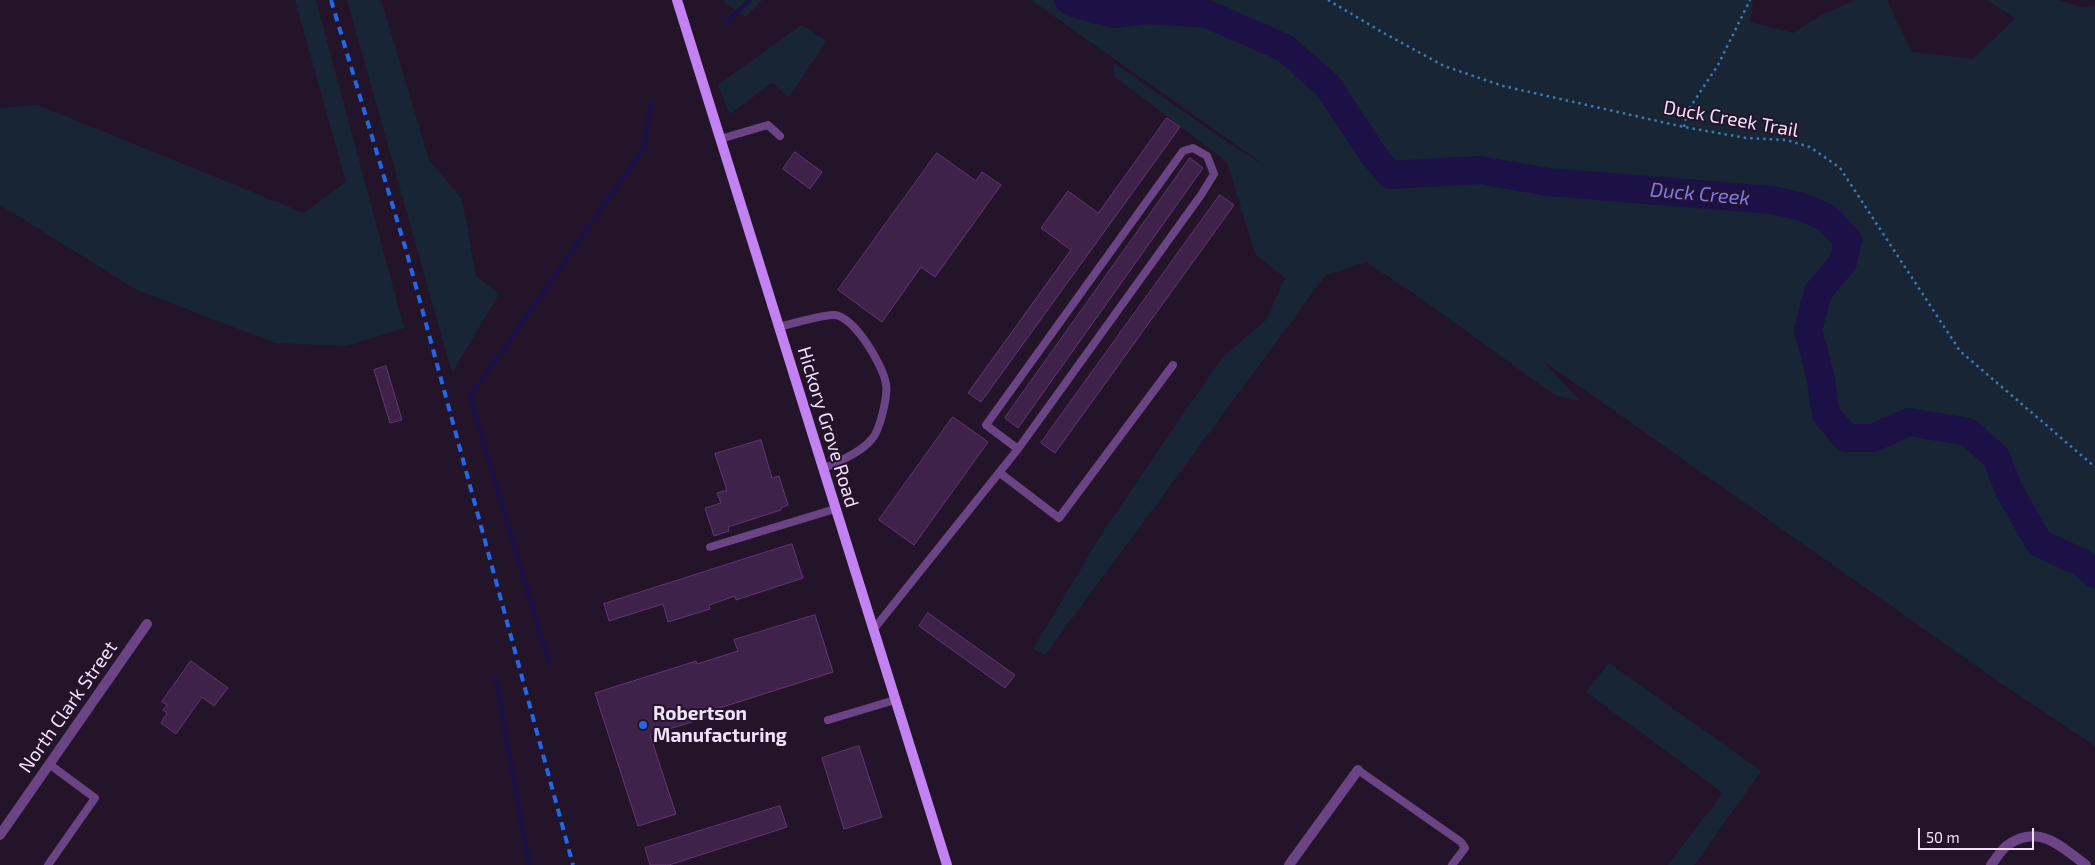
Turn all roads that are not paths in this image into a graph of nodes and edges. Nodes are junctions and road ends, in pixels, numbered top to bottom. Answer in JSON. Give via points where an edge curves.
{"nodes":[{"id":1,"x":677,"y":0,"type":"edge"},
{"id":2,"x":780,"y":136,"type":"dead end"},
{"id":3,"x":720,"y":139,"type":"junction"},
{"id":4,"x":778,"y":327,"type":"junction"},
{"id":5,"x":1172,"y":365,"type":"dead end"},
{"id":6,"x":1018,"y":449,"type":"junction"},
{"id":7,"x":823,"y":469,"type":"junction"},
{"id":8,"x":1000,"y":473,"type":"junction"},
{"id":9,"x":835,"y":509,"type":"junction"},
{"id":10,"x":710,"y":547,"type":"dead end"},
{"id":11,"x":147,"y":624,"type":"dead end"},
{"id":12,"x":873,"y":630,"type":"junction"},
{"id":13,"x":895,"y":700,"type":"junction"},
{"id":14,"x":828,"y":720,"type":"dead end"},
{"id":15,"x":49,"y":764,"type":"junction"},
{"id":16,"x":1358,"y":770,"type":"joint"},
{"id":17,"x":0,"y":835,"type":"edge"},
{"id":18,"x":48,"y":865,"type":"edge"},
{"id":19,"x":947,"y":865,"type":"edge"},
{"id":20,"x":1290,"y":865,"type":"edge"},
{"id":21,"x":1452,"y":865,"type":"edge"},
{"id":22,"x":1991,"y":865,"type":"edge"},
{"id":23,"x":2086,"y":865,"type":"edge"}],
"edges":[{"from":1,"to":3,"type":"main road","name":"Hickory Grove Road"},
{"from":2,"to":3,"type":"lane","via":[[768,125]]},
{"from":3,"to":4,"type":"main road","name":"Hickory Grove Road"},
{"from":4,"to":7,"type":"main road","name":"Hickory Grove Road"},
{"from":4,"to":7,"type":"lane","via":[[834,315],[847,320],[871,348],[886,384],[883,412],[873,438],[857,452]]},
{"from":5,"to":8,"type":"lane","via":[[1059,518]]},
{"from":6,"to":6,"type":"lane","via":[[1201,196],[1214,174],[1207,156],[1193,148],[1183,150],[986,425]]},
{"from":6,"to":8,"type":"lane"},
{"from":7,"to":9,"type":"main road","name":"Hickory Grove Road"},
{"from":8,"to":12,"type":"lane"},
{"from":9,"to":10,"type":"lane"},
{"from":9,"to":12,"type":"main road","name":"Hickory Grove Road"},
{"from":11,"to":15,"type":"street","name":"North Clark Street"},
{"from":12,"to":13,"type":"main road","name":"Hickory Grove Road"},
{"from":13,"to":14,"type":"lane"},
{"from":13,"to":19,"type":"main road","name":"Hickory Grove Road"},
{"from":15,"to":17,"type":"street","name":"North Clark Street"},
{"from":15,"to":18,"type":"lane","via":[[94,798]]},
{"from":16,"to":20,"type":"street"},
{"from":16,"to":21,"type":"lane","via":[[1461,842],[1464,848]]},
{"from":22,"to":23,"type":"street","via":[[2008,844],[2034,835],[2047,838]]}]}
